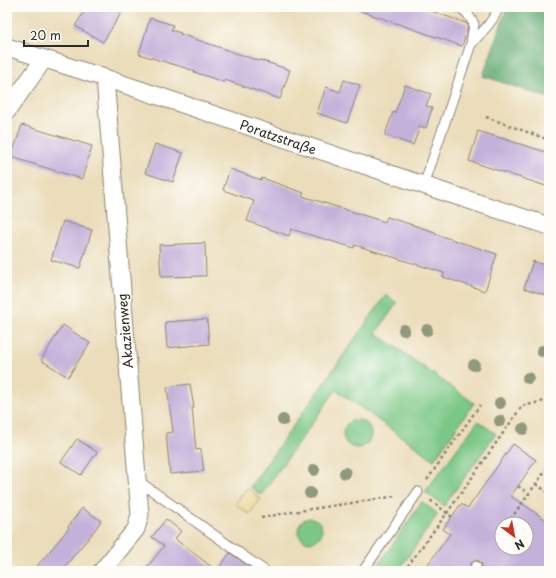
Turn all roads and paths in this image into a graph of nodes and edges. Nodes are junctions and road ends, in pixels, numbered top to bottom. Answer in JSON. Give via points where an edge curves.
{"nodes":[{"id":1,"x":459,"y":7,"type":"edge"},
{"id":2,"x":499,"y":7,"type":"edge"},
{"id":3,"x":471,"y":44,"type":"junction"},
{"id":4,"x":7,"y":47,"type":"edge"},
{"id":5,"x":44,"y":59,"type":"junction"},
{"id":6,"x":105,"y":78,"type":"junction"},
{"id":7,"x":7,"y":111,"type":"edge"},
{"id":8,"x":486,"y":117,"type":"dead end"},
{"id":9,"x":549,"y":140,"type":"edge"},
{"id":10,"x":424,"y":185,"type":"junction"},
{"id":11,"x":549,"y":226,"type":"edge"},
{"id":12,"x":549,"y":400,"type":"edge"},
{"id":13,"x":480,"y":405,"type":"dead end"},
{"id":14,"x":549,"y":466,"type":"edge"},
{"id":15,"x":137,"y":480,"type":"junction"},
{"id":16,"x":536,"y":484,"type":"junction"},
{"id":17,"x":518,"y":486,"type":"dead end"},
{"id":18,"x":418,"y":492,"type":"junction"},
{"id":19,"x":549,"y":492,"type":"edge"},
{"id":20,"x":529,"y":494,"type":"junction"},
{"id":21,"x":447,"y":512,"type":"junction"},
{"id":22,"x":452,"y":516,"type":"dead end"},
{"id":23,"x":513,"y":516,"type":"edge"},
{"id":24,"x":261,"y":518,"type":"dead end"},
{"id":25,"x":102,"y":571,"type":"edge"},
{"id":26,"x":265,"y":571,"type":"edge"},
{"id":27,"x":363,"y":571,"type":"edge"},
{"id":28,"x":404,"y":571,"type":"edge"}],
"edges":[{"from":1,"to":3,"type":"lane","via":[[467,13],[474,24]]},
{"from":2,"to":3,"type":"lane","via":[[490,23]]},
{"from":3,"to":10,"type":"lane"},
{"from":4,"to":5,"type":"street","name":"Poratzstraße"},
{"from":5,"to":6,"type":"street","name":"Poratzstraße"},
{"from":5,"to":7,"type":"street"},
{"from":6,"to":10,"type":"street","name":"Poratzstraße"},
{"from":6,"to":15,"type":"street","name":"Akazienweg"},
{"from":8,"to":9,"type":"path"},
{"from":10,"to":11,"type":"street","name":"Poratzstraße"},
{"from":12,"to":21,"type":"path","via":[[522,406]]},
{"from":13,"to":18,"type":"path"},
{"from":14,"to":16,"type":"path"},
{"from":15,"to":25,"type":"street","name":"Akazienweg","via":[[140,515],[136,529]]},
{"from":15,"to":26,"type":"lane"},
{"from":16,"to":19,"type":"path"},
{"from":16,"to":20,"type":"path"},
{"from":17,"to":20,"type":"path"},
{"from":18,"to":21,"type":"path"},
{"from":18,"to":24,"type":"path"},
{"from":18,"to":27,"type":"lane"},
{"from":20,"to":23,"type":"path"},
{"from":21,"to":22,"type":"path"},
{"from":21,"to":28,"type":"path"}]}
